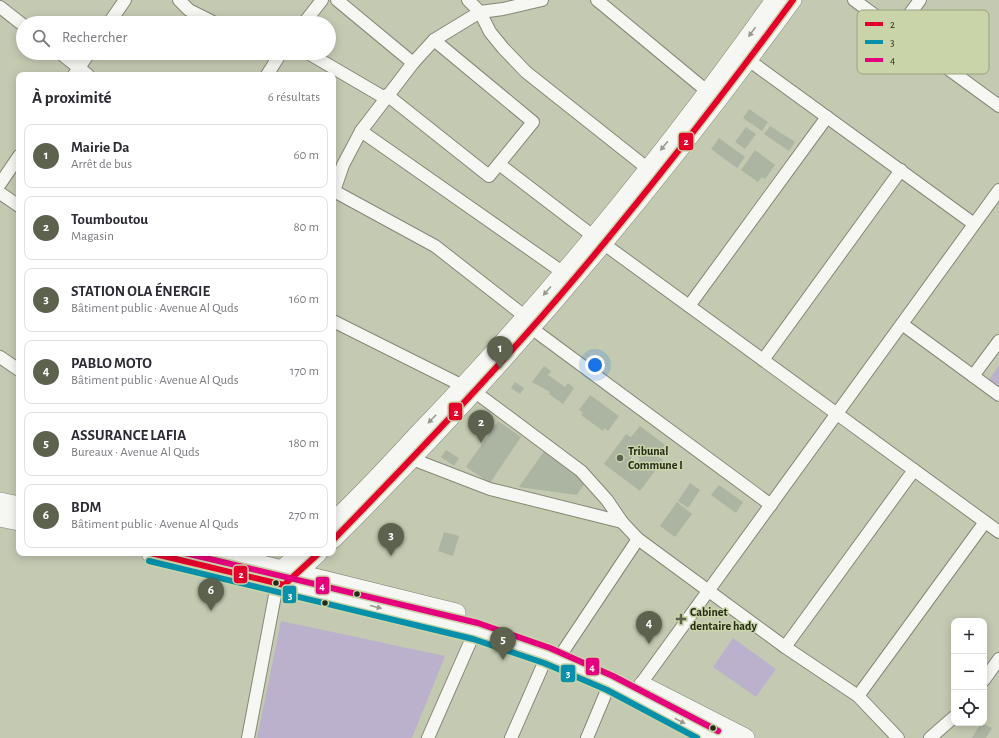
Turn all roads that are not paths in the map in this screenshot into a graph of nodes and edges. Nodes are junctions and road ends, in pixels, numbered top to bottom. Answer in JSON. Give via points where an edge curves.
{"nodes":[{"id":1,"x":125,"y":0,"type":"edge"},
{"id":2,"x":179,"y":0,"type":"edge"},
{"id":3,"x":322,"y":0,"type":"edge"},
{"id":4,"x":337,"y":0,"type":"edge"},
{"id":5,"x":468,"y":0,"type":"edge"},
{"id":6,"x":542,"y":0,"type":"edge"},
{"id":7,"x":597,"y":0,"type":"edge"},
{"id":8,"x":774,"y":0,"type":"edge"},
{"id":9,"x":793,"y":0,"type":"edge"},
{"id":10,"x":854,"y":0,"type":"edge"},
{"id":11,"x":920,"y":0,"type":"edge"},
{"id":12,"x":504,"y":4,"type":"edge"},
{"id":13,"x":0,"y":7,"type":"edge"},
{"id":14,"x":868,"y":10,"type":"edge"},
{"id":15,"x":913,"y":10,"type":"edge"},
{"id":16,"x":480,"y":12,"type":"junction"},
{"id":17,"x":114,"y":16,"type":"edge"},
{"id":18,"x":201,"y":16,"type":"edge"},
{"id":19,"x":309,"y":16,"type":"edge"},
{"id":20,"x":16,"y":20,"type":"edge"},
{"id":21,"x":434,"y":40,"type":"junction"},
{"id":22,"x":743,"y":56,"type":"junction"},
{"id":23,"x":67,"y":60,"type":"edge"},
{"id":24,"x":86,"y":60,"type":"edge"},
{"id":25,"x":275,"y":60,"type":"edge"},
{"id":26,"x":320,"y":60,"type":"edge"},
{"id":27,"x":413,"y":63,"type":"junction"},
{"id":28,"x":79,"y":72,"type":"edge"},
{"id":29,"x":80,"y":72,"type":"edge"},
{"id":30,"x":269,"y":72,"type":"edge"},
{"id":31,"x":955,"y":74,"type":"edge"},
{"id":32,"x":708,"y":92,"type":"junction"},
{"id":33,"x":386,"y":97,"type":"junction"},
{"id":34,"x":999,"y":106,"type":"edge"},
{"id":35,"x":827,"y":116,"type":"junction"},
{"id":36,"x":360,"y":131,"type":"junction"},
{"id":37,"x":16,"y":160,"type":"edge"},
{"id":38,"x":499,"y":164,"type":"junction"},
{"id":39,"x":647,"y":168,"type":"junction"},
{"id":40,"x":901,"y":170,"type":"junction"},
{"id":41,"x":0,"y":184,"type":"edge"},
{"id":42,"x":336,"y":186,"type":"edge"},
{"id":43,"x":999,"y":190,"type":"edge"},
{"id":44,"x":0,"y":193,"type":"edge"},
{"id":45,"x":336,"y":193,"type":"edge"},
{"id":46,"x":16,"y":204,"type":"edge"},
{"id":47,"x":974,"y":224,"type":"junction"},
{"id":48,"x":598,"y":240,"type":"junction"},
{"id":49,"x":569,"y":276,"type":"junction"},
{"id":50,"x":689,"y":306,"type":"junction"},
{"id":51,"x":336,"y":322,"type":"edge"},
{"id":52,"x":533,"y":324,"type":"junction"},
{"id":53,"x":902,"y":324,"type":"junction"},
{"id":54,"x":999,"y":340,"type":"edge"},
{"id":55,"x":0,"y":357,"type":"edge"},
{"id":56,"x":763,"y":360,"type":"junction"},
{"id":57,"x":16,"y":368,"type":"edge"},
{"id":58,"x":973,"y":376,"type":"junction"},
{"id":59,"x":470,"y":388,"type":"junction"},
{"id":60,"x":999,"y":395,"type":"edge"},
{"id":61,"x":837,"y":414,"type":"junction"},
{"id":62,"x":412,"y":459,"type":"junction"},
{"id":63,"x":914,"y":470,"type":"junction"},
{"id":64,"x":0,"y":502,"type":"edge"},
{"id":65,"x":16,"y":505,"type":"edge"},
{"id":66,"x":770,"y":505,"type":"junction"},
{"id":67,"x":0,"y":517,"type":"edge"},
{"id":68,"x":336,"y":518,"type":"edge"},
{"id":69,"x":16,"y":520,"type":"edge"},
{"id":70,"x":622,"y":522,"type":"junction"},
{"id":71,"x":985,"y":522,"type":"junction"},
{"id":72,"x":999,"y":532,"type":"edge"},
{"id":73,"x":336,"y":537,"type":"edge"},
{"id":74,"x":638,"y":539,"type":"junction"},
{"id":75,"x":165,"y":556,"type":"edge"},
{"id":76,"x":222,"y":556,"type":"edge"},
{"id":77,"x":297,"y":556,"type":"edge"},
{"id":78,"x":316,"y":556,"type":"edge"},
{"id":79,"x":284,"y":580,"type":"junction"},
{"id":80,"x":708,"y":591,"type":"junction"},
{"id":81,"x":475,"y":631,"type":"junction"},
{"id":82,"x":785,"y":647,"type":"junction"},
{"id":83,"x":555,"y":653,"type":"junction"},
{"id":84,"x":999,"y":658,"type":"edge"},
{"id":85,"x":987,"y":676,"type":"edge"},
{"id":86,"x":610,"y":684,"type":"junction"},
{"id":87,"x":640,"y":684,"type":"junction"},
{"id":88,"x":858,"y":696,"type":"junction"},
{"id":89,"x":951,"y":720,"type":"edge"},
{"id":90,"x":248,"y":738,"type":"edge"},
{"id":91,"x":428,"y":738,"type":"edge"},
{"id":92,"x":511,"y":738,"type":"edge"},
{"id":93,"x":586,"y":738,"type":"edge"},
{"id":94,"x":714,"y":738,"type":"edge"},
{"id":95,"x":745,"y":738,"type":"edge"},
{"id":96,"x":898,"y":738,"type":"edge"},
{"id":97,"x":930,"y":738,"type":"edge"}],
"edges":[{"from":1,"to":17,"type":"street"},
{"from":2,"to":18,"type":"street","via":[[189,10]]},
{"from":3,"to":19,"type":"street"},
{"from":4,"to":27,"type":"street"},
{"from":5,"to":16,"type":"street"},
{"from":6,"to":12,"type":"street"},
{"from":7,"to":32,"type":"street"},
{"from":8,"to":22,"type":"main road","one_way":true},
{"from":9,"to":22,"type":"main road"},
{"from":10,"to":14,"type":"street"},
{"from":11,"to":15,"type":"street"},
{"from":12,"to":16,"type":"street"},
{"from":13,"to":20,"type":"street"},
{"from":16,"to":21,"type":"street"},
{"from":16,"to":39,"type":"street","via":[[490,32],[526,72]]},
{"from":21,"to":27,"type":"street"},
{"from":21,"to":38,"type":"street","via":[[533,122]]},
{"from":22,"to":32,"type":"main road"},
{"from":22,"to":35,"type":"street"},
{"from":22,"to":48,"type":"main road"},
{"from":23,"to":28,"type":"street"},
{"from":24,"to":29,"type":"street"},
{"from":25,"to":30,"type":"street"},
{"from":26,"to":33,"type":"street"},
{"from":27,"to":33,"type":"street"},
{"from":31,"to":34,"type":"street"},
{"from":32,"to":39,"type":"main road","one_way":true},
{"from":33,"to":36,"type":"street"},
{"from":33,"to":38,"type":"street","via":[[489,176]]},
{"from":35,"to":40,"type":"street"},
{"from":35,"to":50,"type":"street"},
{"from":36,"to":42,"type":"street"},
{"from":36,"to":49,"type":"street"},
{"from":37,"to":41,"type":"street"},
{"from":38,"to":48,"type":"street"},
{"from":39,"to":48,"type":"main road"},
{"from":40,"to":47,"type":"street"},
{"from":40,"to":56,"type":"street"},
{"from":43,"to":47,"type":"street"},
{"from":44,"to":46,"type":"street"},
{"from":45,"to":52,"type":"street","via":[[435,246]]},
{"from":47,"to":53,"type":"street"},
{"from":48,"to":49,"type":"main road"},
{"from":48,"to":50,"type":"street"},
{"from":49,"to":52,"type":"main road"},
{"from":50,"to":56,"type":"street"},
{"from":51,"to":59,"type":"street"},
{"from":52,"to":59,"type":"main road"},
{"from":52,"to":66,"type":"street"},
{"from":53,"to":58,"type":"street"},
{"from":53,"to":61,"type":"street"},
{"from":54,"to":58,"type":"street"},
{"from":55,"to":57,"type":"street"},
{"from":56,"to":61,"type":"street"},
{"from":58,"to":60,"type":"street"},
{"from":59,"to":62,"type":"main road"},
{"from":59,"to":68,"type":"main road","one_way":true},
{"from":59,"to":70,"type":"street","via":[[581,471],[608,500]]},
{"from":61,"to":63,"type":"street"},
{"from":61,"to":66,"type":"street"},
{"from":62,"to":70,"type":"street","via":[[490,489]]},
{"from":62,"to":73,"type":"main road"},
{"from":63,"to":71,"type":"street"},
{"from":63,"to":82,"type":"street"},
{"from":64,"to":65,"type":"main road"},
{"from":66,"to":80,"type":"street"},
{"from":67,"to":69,"type":"main road"},
{"from":70,"to":74,"type":"street"},
{"from":71,"to":72,"type":"street"},
{"from":71,"to":88,"type":"street"},
{"from":74,"to":80,"type":"street"},
{"from":74,"to":83,"type":"street"},
{"from":75,"to":79,"type":"main road"},
{"from":76,"to":79,"type":"main road"},
{"from":77,"to":79,"type":"main road"},
{"from":78,"to":79,"type":"main road"},
{"from":79,"to":81,"type":"main road","one_way":true},
{"from":79,"to":83,"type":"main road","via":[[480,619]]},
{"from":79,"to":90,"type":"street"},
{"from":80,"to":82,"type":"street"},
{"from":80,"to":87,"type":"street"},
{"from":81,"to":83,"type":"main road"},
{"from":81,"to":91,"type":"street"},
{"from":82,"to":88,"type":"street"},
{"from":83,"to":86,"type":"main road"},
{"from":83,"to":87,"type":"main road"},
{"from":83,"to":92,"type":"street"},
{"from":84,"to":85,"type":"street"},
{"from":86,"to":93,"type":"street"},
{"from":86,"to":94,"type":"main road","one_way":true},
{"from":87,"to":95,"type":"main road"},
{"from":88,"to":96,"type":"street"},
{"from":89,"to":97,"type":"street"}]}
